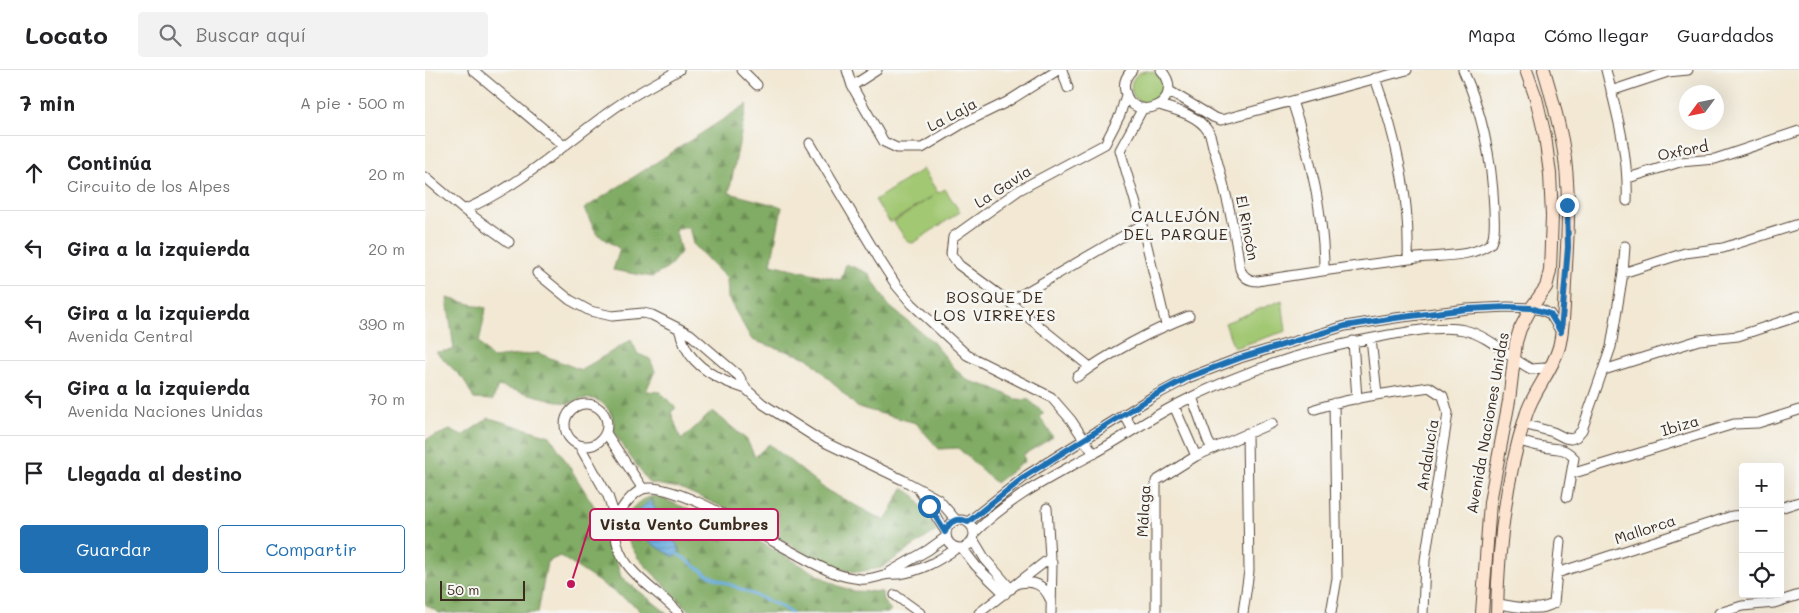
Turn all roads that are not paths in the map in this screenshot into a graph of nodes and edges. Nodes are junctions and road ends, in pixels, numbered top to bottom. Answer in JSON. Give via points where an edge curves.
{"nodes":[{"id":1,"x":473,"y":70,"type":"edge"},
{"id":2,"x":679,"y":70,"type":"edge"},
{"id":3,"x":742,"y":70,"type":"edge"},
{"id":4,"x":847,"y":70,"type":"edge"},
{"id":5,"x":877,"y":70,"type":"edge"},
{"id":6,"x":1060,"y":70,"type":"edge"},
{"id":7,"x":1162,"y":70,"type":"edge"},
{"id":8,"x":1407,"y":70,"type":"edge"},
{"id":9,"x":1463,"y":70,"type":"edge"},
{"id":10,"x":1526,"y":70,"type":"edge"},
{"id":11,"x":1544,"y":70,"type":"edge"},
{"id":12,"x":1606,"y":70,"type":"edge"},
{"id":13,"x":1688,"y":70,"type":"edge"},
{"id":14,"x":1129,"y":71,"type":"edge"},
{"id":15,"x":1375,"y":78,"type":"junction"},
{"id":16,"x":757,"y":85,"type":"dead end"},
{"id":17,"x":852,"y":86,"type":"junction"},
{"id":18,"x":1069,"y":88,"type":"dead end"},
{"id":19,"x":1168,"y":90,"type":"junction"},
{"id":20,"x":1611,"y":91,"type":"junction"},
{"id":21,"x":1127,"y":96,"type":"junction"},
{"id":22,"x":1292,"y":101,"type":"junction"},
{"id":23,"x":1159,"y":105,"type":"junction"},
{"id":24,"x":1143,"y":108,"type":"junction"},
{"id":25,"x":1799,"y":131,"type":"edge"},
{"id":26,"x":810,"y":143,"type":"dead end"},
{"id":27,"x":564,"y":146,"type":"junction"},
{"id":28,"x":425,"y":176,"type":"edge"},
{"id":29,"x":1628,"y":178,"type":"junction"},
{"id":30,"x":1627,"y":201,"type":"dead end"},
{"id":31,"x":464,"y":210,"type":"junction"},
{"id":32,"x":1799,"y":224,"type":"edge"},
{"id":33,"x":1142,"y":225,"type":"junction"},
{"id":34,"x":509,"y":242,"type":"dead end"},
{"id":35,"x":1625,"y":246,"type":"dead end"},
{"id":36,"x":1408,"y":259,"type":"junction"},
{"id":37,"x":1324,"y":270,"type":"junction"},
{"id":38,"x":537,"y":273,"type":"dead end"},
{"id":39,"x":1623,"y":273,"type":"junction"},
{"id":40,"x":1009,"y":302,"type":"junction"},
{"id":41,"x":1531,"y":308,"type":"junction"},
{"id":42,"x":1189,"y":316,"type":"dead end"},
{"id":43,"x":1799,"y":316,"type":"edge"},
{"id":44,"x":1166,"y":325,"type":"junction"},
{"id":45,"x":679,"y":329,"type":"junction"},
{"id":46,"x":1561,"y":332,"type":"junction"},
{"id":47,"x":1304,"y":338,"type":"junction"},
{"id":48,"x":1371,"y":338,"type":"junction"},
{"id":49,"x":1353,"y":341,"type":"junction"},
{"id":50,"x":1308,"y":353,"type":"junction"},
{"id":51,"x":1514,"y":358,"type":"junction"},
{"id":52,"x":1554,"y":362,"type":"junction"},
{"id":53,"x":1090,"y":367,"type":"junction"},
{"id":54,"x":1604,"y":370,"type":"junction"},
{"id":55,"x":1077,"y":377,"type":"dead end"},
{"id":56,"x":747,"y":389,"type":"junction"},
{"id":57,"x":1377,"y":394,"type":"junction"},
{"id":58,"x":1192,"y":397,"type":"junction"},
{"id":59,"x":1357,"y":399,"type":"junction"},
{"id":60,"x":1334,"y":403,"type":"junction"},
{"id":61,"x":1174,"y":406,"type":"junction"},
{"id":62,"x":1315,"y":409,"type":"dead end"},
{"id":63,"x":1799,"y":410,"type":"edge"},
{"id":64,"x":1124,"y":414,"type":"junction"},
{"id":65,"x":1273,"y":422,"type":"dead end"},
{"id":66,"x":1523,"y":424,"type":"junction"},
{"id":67,"x":1133,"y":430,"type":"junction"},
{"id":68,"x":606,"y":433,"type":"junction"},
{"id":69,"x":1247,"y":433,"type":"junction"},
{"id":70,"x":1084,"y":438,"type":"junction"},
{"id":71,"x":1519,"y":441,"type":"junction"},
{"id":72,"x":579,"y":445,"type":"junction"},
{"id":73,"x":1212,"y":448,"type":"junction"},
{"id":74,"x":1094,"y":454,"type":"junction"},
{"id":75,"x":1196,"y":456,"type":"junction"},
{"id":76,"x":1571,"y":474,"type":"junction"},
{"id":77,"x":1013,"y":485,"type":"junction"},
{"id":78,"x":918,"y":488,"type":"junction"},
{"id":79,"x":1492,"y":489,"type":"junction"},
{"id":80,"x":643,"y":490,"type":"junction"},
{"id":81,"x":1509,"y":491,"type":"junction"},
{"id":82,"x":1021,"y":494,"type":"junction"},
{"id":83,"x":1567,"y":497,"type":"dead end"},
{"id":84,"x":1799,"y":502,"type":"edge"},
{"id":85,"x":1784,"y":507,"type":"edge"},
{"id":86,"x":1047,"y":508,"type":"dead end"},
{"id":87,"x":1739,"y":515,"type":"edge"},
{"id":88,"x":956,"y":520,"type":"junction"},
{"id":89,"x":968,"y":522,"type":"junction"},
{"id":90,"x":617,"y":523,"type":"junction"},
{"id":91,"x":946,"y":535,"type":"junction"},
{"id":92,"x":974,"y":536,"type":"junction"},
{"id":93,"x":1560,"y":541,"type":"dead end"},
{"id":94,"x":959,"y":548,"type":"junction"},
{"id":95,"x":1050,"y":558,"type":"junction"},
{"id":96,"x":1557,"y":572,"type":"junction"},
{"id":97,"x":886,"y":575,"type":"junction"},
{"id":98,"x":1011,"y":589,"type":"junction"},
{"id":99,"x":895,"y":595,"type":"dead end"},
{"id":100,"x":1799,"y":595,"type":"edge"},
{"id":101,"x":1050,"y":599,"type":"junction"},
{"id":102,"x":1497,"y":609,"type":"edge"},
{"id":103,"x":679,"y":613,"type":"edge"},
{"id":104,"x":920,"y":613,"type":"edge"},
{"id":105,"x":979,"y":613,"type":"edge"},
{"id":106,"x":1051,"y":613,"type":"edge"},
{"id":107,"x":1157,"y":613,"type":"edge"},
{"id":108,"x":1243,"y":613,"type":"edge"},
{"id":109,"x":1331,"y":613,"type":"edge"},
{"id":110,"x":1423,"y":613,"type":"edge"},
{"id":111,"x":1482,"y":613,"type":"edge"},
{"id":112,"x":1719,"y":613,"type":"edge"}],
"edges":[{"from":1,"to":27,"type":"street"},
{"from":2,"to":27,"type":"street","via":[[618,106]]},
{"from":3,"to":16,"type":"street"},
{"from":4,"to":17,"type":"street","name":"La Laja"},
{"from":5,"to":17,"type":"street"},
{"from":6,"to":17,"type":"street","name":"La Laja","via":[[922,148],[897,148],[885,142]]},
{"from":6,"to":18,"type":"street","name":"La Laja"},
{"from":7,"to":19,"type":"street"},
{"from":8,"to":15,"type":"street"},
{"from":9,"to":36,"type":"street","name":"El Rincón","via":[[1480,119],[1490,164],[1493,239],[1487,246],[1469,252]]},
{"from":10,"to":41,"type":"street","name":"Avenida Naciones Unidas","via":[[1545,136],[1552,216],[1550,272],[1546,287]]},
{"from":11,"to":46,"type":"street","via":[[1562,141],[1565,170],[1568,247]]},
{"from":12,"to":20,"type":"street"},
{"from":13,"to":20,"type":"street","via":[[1668,72]]},
{"from":14,"to":21,"type":"street","name":"La Gavia","via":[[1125,84]]},
{"from":15,"to":22,"type":"street"},
{"from":15,"to":36,"type":"street","via":[[1395,139],[1403,177],[1409,230]]},
{"from":19,"to":22,"type":"street","via":[[1221,120]]},
{"from":19,"to":23,"type":"street"},
{"from":20,"to":29,"type":"street","via":[[1622,132]]},
{"from":21,"to":24,"type":"street","via":[[1133,104]]},
{"from":21,"to":40,"type":"street","name":"La Gavia","via":[[1105,144],[1019,190],[953,237],[951,254],[959,264]]},
{"from":22,"to":37,"type":"street","via":[[1313,178],[1322,230]]},
{"from":23,"to":24,"type":"street"},
{"from":23,"to":37,"type":"street","name":"El Rincón","via":[[1187,114],[1208,130],[1236,237],[1240,269],[1245,277],[1258,281]]},
{"from":24,"to":33,"type":"street","via":[[1120,150]]},
{"from":25,"to":29,"type":"street","name":"Oxford","via":[[1715,159],[1680,162]]},
{"from":26,"to":70,"type":"street","via":[[878,258],[912,304],[967,355],[1051,397]]},
{"from":27,"to":31,"type":"street","via":[[512,184]]},
{"from":28,"to":31,"type":"street"},
{"from":29,"to":30,"type":"street"},
{"from":31,"to":34,"type":"street"},
{"from":32,"to":39,"type":"street","via":[[1723,248],[1685,253]]},
{"from":33,"to":40,"type":"street"},
{"from":33,"to":44,"type":"street"},
{"from":35,"to":39,"type":"street"},
{"from":36,"to":37,"type":"street","name":"El Rincón"},
{"from":38,"to":45,"type":"street","via":[[570,300],[590,311],[612,316],[643,313],[661,318]]},
{"from":39,"to":54,"type":"street"},
{"from":40,"to":53,"type":"street","name":"La Gavia"},
{"from":41,"to":46,"type":"street","via":[[1550,314]]},
{"from":41,"to":47,"type":"street","via":[[1467,309],[1395,318],[1345,326]]},
{"from":41,"to":51,"type":"street","name":"Avenida Naciones Unidas","via":[[1520,328]]},
{"from":42,"to":44,"type":"street"},
{"from":43,"to":54,"type":"street","via":[[1738,336],[1699,340]]},
{"from":44,"to":53,"type":"street"},
{"from":45,"to":56,"type":"street","via":[[690,334],[739,376]]},
{"from":45,"to":56,"type":"street","via":[[686,349],[696,362],[726,383]]},
{"from":46,"to":52,"type":"street"},
{"from":47,"to":50,"type":"street"},
{"from":47,"to":64,"type":"street","via":[[1189,377]]},
{"from":48,"to":49,"type":"street"},
{"from":48,"to":51,"type":"street","via":[[1423,329],[1462,329],[1481,335]]},
{"from":48,"to":57,"type":"street"},
{"from":49,"to":50,"type":"street"},
{"from":49,"to":59,"type":"street"},
{"from":50,"to":58,"type":"street"},
{"from":51,"to":52,"type":"street","via":[[1531,369],[1545,368]]},
{"from":51,"to":79,"type":"street","name":"Avenida Naciones Unidas"},
{"from":52,"to":66,"type":"street"},
{"from":53,"to":55,"type":"street"},
{"from":54,"to":66,"type":"street","via":[[1582,430],[1576,438],[1565,438]]},
{"from":56,"to":78,"type":"street","via":[[763,404],[818,439]]},
{"from":57,"to":59,"type":"street","name":"Andalucía"},
{"from":57,"to":110,"type":"street","name":"Andalucía","via":[[1429,387],[1443,396],[1448,413],[1425,560]]},
{"from":58,"to":61,"type":"street"},
{"from":58,"to":73,"type":"street"},
{"from":59,"to":60,"type":"street"},
{"from":60,"to":62,"type":"street"},
{"from":60,"to":109,"type":"street","via":[[1337,578]]},
{"from":61,"to":67,"type":"street"},
{"from":61,"to":75,"type":"street"},
{"from":63,"to":76,"type":"street","name":"Ibiza","via":[[1758,423],[1734,424]]},
{"from":64,"to":67,"type":"street"},
{"from":64,"to":70,"type":"street"},
{"from":65,"to":69,"type":"street"},
{"from":66,"to":71,"type":"street"},
{"from":67,"to":74,"type":"street"},
{"from":68,"to":72,"type":"street","via":[[595,444]]},
{"from":68,"to":72,"type":"street","via":[[605,413],[598,406],[579,404],[566,418],[565,428]]},
{"from":68,"to":80,"type":"street"},
{"from":69,"to":73,"type":"street"},
{"from":69,"to":108,"type":"street","via":[[1249,571]]},
{"from":70,"to":74,"type":"street"},
{"from":70,"to":77,"type":"street"},
{"from":71,"to":76,"type":"street","via":[[1563,449],[1574,458]]},
{"from":71,"to":81,"type":"street"},
{"from":72,"to":90,"type":"street","via":[[608,496]]},
{"from":73,"to":75,"type":"street"},
{"from":74,"to":82,"type":"street"},
{"from":75,"to":107,"type":"street","name":"Málaga","via":[[1156,481]]},
{"from":76,"to":83,"type":"street"},
{"from":77,"to":82,"type":"street"},
{"from":77,"to":89,"type":"street"},
{"from":78,"to":88,"type":"street","via":[[938,499]]},
{"from":78,"to":91,"type":"street"},
{"from":79,"to":81,"type":"street"},
{"from":79,"to":111,"type":"street","name":"Avenida Naciones Unidas","via":[[1486,532]]},
{"from":80,"to":90,"type":"street","via":[[625,504]]},
{"from":80,"to":97,"type":"street","via":[[667,491],[682,496],[832,572],[864,580]]},
{"from":81,"to":102,"type":"street"},
{"from":82,"to":92,"type":"street"},
{"from":84,"to":85,"type":"street"},
{"from":86,"to":95,"type":"street"},
{"from":87,"to":96,"type":"street","name":"Mallorca"},
{"from":88,"to":89,"type":"street"},
{"from":88,"to":91,"type":"street","via":[[951,522]]},
{"from":89,"to":92,"type":"street"},
{"from":90,"to":103,"type":"street","via":[[616,540],[633,572]]},
{"from":91,"to":94,"type":"street","via":[[952,546]]},
{"from":91,"to":97,"type":"street"},
{"from":92,"to":94,"type":"street","via":[[967,547]]},
{"from":92,"to":98,"type":"street","via":[[985,559]]},
{"from":93,"to":96,"type":"street"},
{"from":94,"to":97,"type":"street","via":[[925,567]]},
{"from":94,"to":98,"type":"street","via":[[976,566]]},
{"from":95,"to":98,"type":"street"},
{"from":95,"to":101,"type":"street"},
{"from":96,"to":102,"type":"street","via":[[1554,603],[1548,607]]},
{"from":98,"to":101,"type":"street","via":[[1028,582],[1036,583]]},
{"from":98,"to":105,"type":"street"},
{"from":99,"to":104,"type":"street"},
{"from":100,"to":112,"type":"street"},
{"from":101,"to":106,"type":"street"}]}
